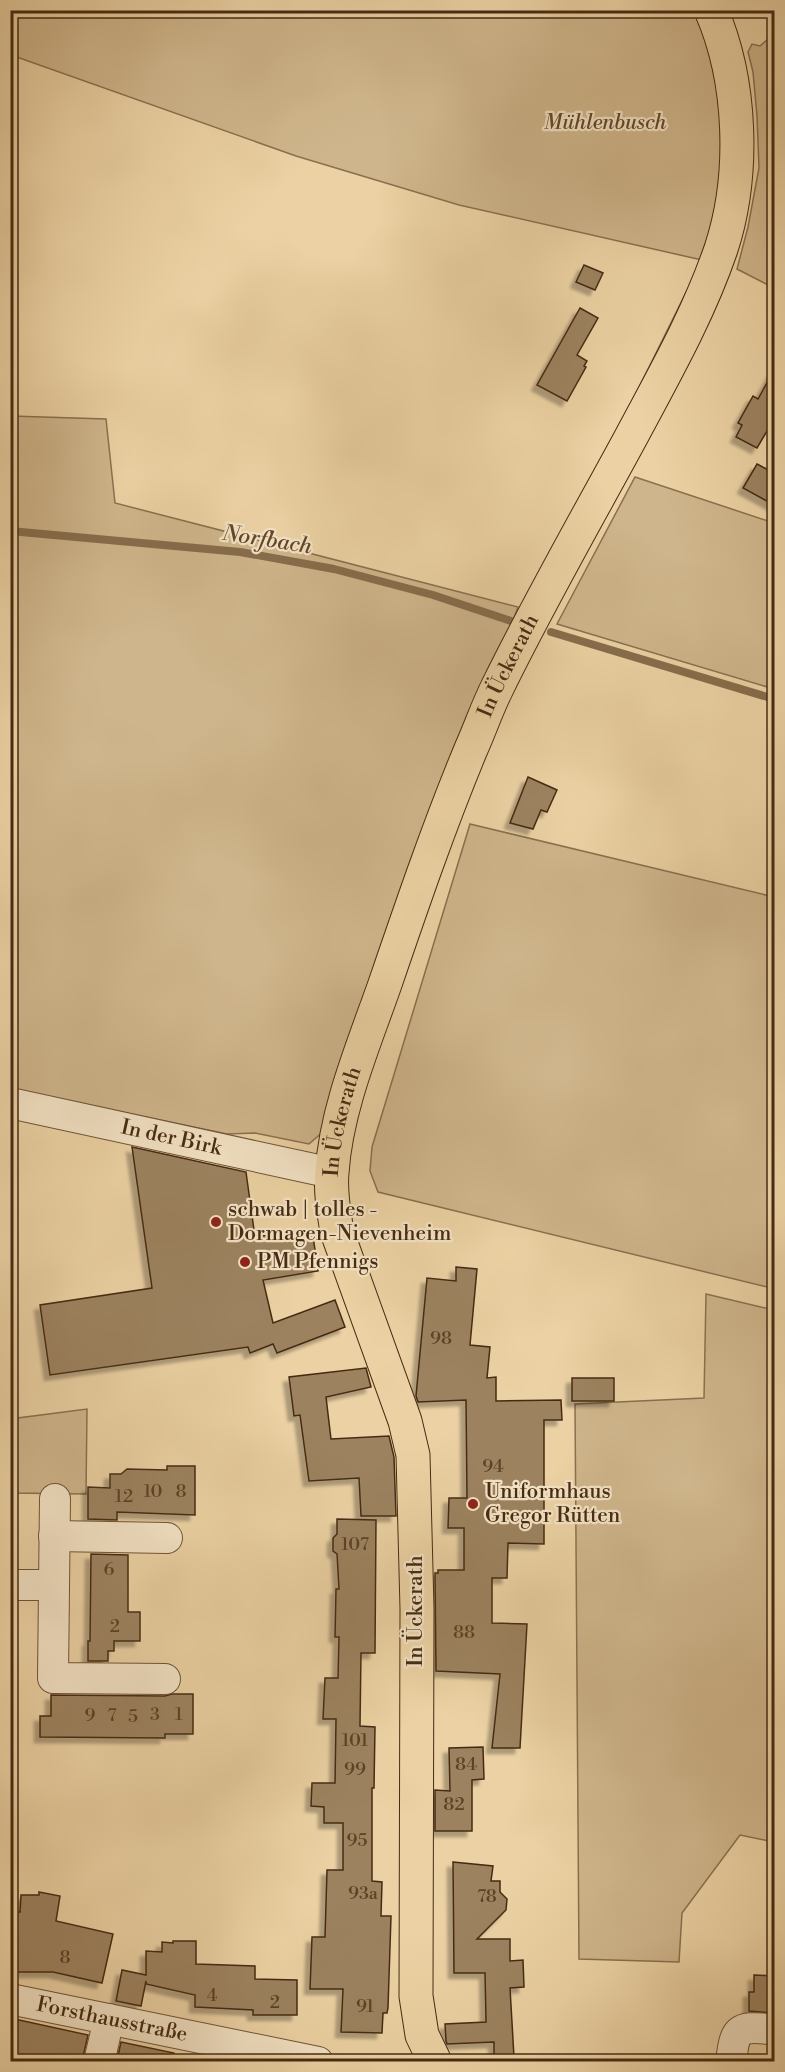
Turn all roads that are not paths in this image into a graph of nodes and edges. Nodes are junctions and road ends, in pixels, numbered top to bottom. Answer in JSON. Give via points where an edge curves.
{"nodes":[{"id":1,"x":711,"y":10,"type":"edge"},
{"id":2,"x":10,"y":1103,"type":"edge"},
{"id":3,"x":332,"y":1173,"type":"junction"},
{"id":4,"x":55,"y":1499,"type":"dead end"},
{"id":5,"x":54,"y":1536,"type":"junction"},
{"id":6,"x":167,"y":1538,"type":"dead end"},
{"id":7,"x":10,"y":1585,"type":"edge"},
{"id":8,"x":54,"y":1585,"type":"junction"},
{"id":9,"x":165,"y":1679,"type":"dead end"},
{"id":10,"x":10,"y":1999,"type":"edge"},
{"id":11,"x":109,"y":2019,"type":"junction"},
{"id":12,"x":770,"y":2029,"type":"dead end"},
{"id":13,"x":99,"y":2061,"type":"edge"},
{"id":14,"x":318,"y":2061,"type":"edge"},
{"id":15,"x":435,"y":2061,"type":"edge"},
{"id":16,"x":731,"y":2061,"type":"edge"}],
"edges":[{"from":1,"to":3,"type":"main road","name":"In Ückerath","via":[[735,109],[737,149],[722,245],[675,354],[496,691],[446,808],[351,1082]]},
{"from":2,"to":3,"type":"street","name":"In der Birk"},
{"from":3,"to":15,"type":"main road","name":"In Ückerath","via":[[337,1232],[405,1421],[413,1455],[417,1609],[416,1996],[422,2035]]},
{"from":4,"to":5,"type":"street"},
{"from":5,"to":6,"type":"street"},
{"from":5,"to":8,"type":"street"},
{"from":7,"to":8,"type":"street"},
{"from":8,"to":9,"type":"street","via":[[53,1678]]},
{"from":10,"to":11,"type":"street","name":"Forsthausstraße"},
{"from":11,"to":13,"type":"street"},
{"from":11,"to":14,"type":"street","name":"Forsthausstraße"},
{"from":12,"to":16,"type":"street","via":[[750,2027],[737,2033]]}]}
